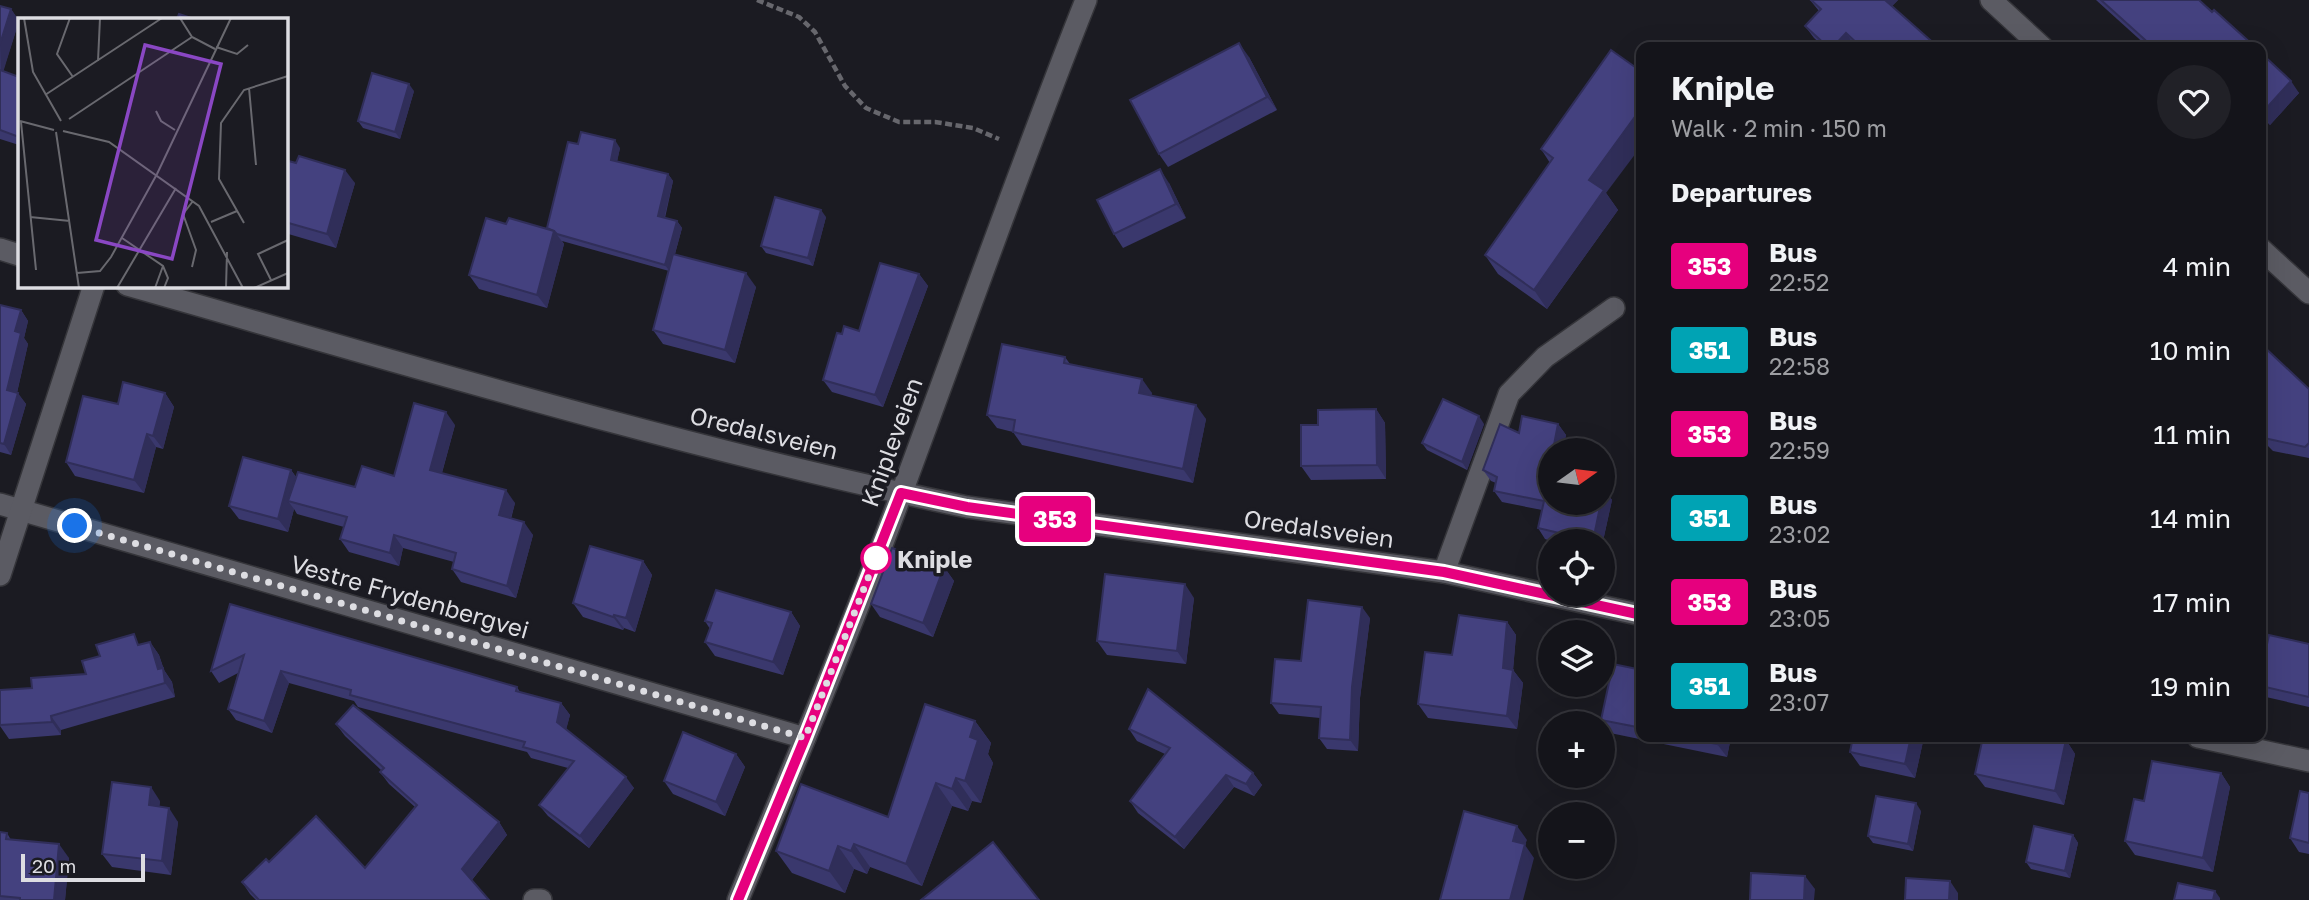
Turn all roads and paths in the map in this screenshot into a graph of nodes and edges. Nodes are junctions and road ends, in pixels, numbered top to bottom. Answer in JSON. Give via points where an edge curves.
{"nodes":[{"id":1,"x":757,"y":0,"type":"edge"},
{"id":2,"x":1086,"y":0,"type":"edge"},
{"id":3,"x":1991,"y":0,"type":"edge"},
{"id":4,"x":2037,"y":42,"type":"edge"},
{"id":5,"x":1026,"y":151,"type":"junction"},
{"id":6,"x":0,"y":249,"type":"edge"},
{"id":7,"x":2266,"y":254,"type":"edge"},
{"id":8,"x":18,"y":255,"type":"edge"},
{"id":9,"x":93,"y":287,"type":"edge"},
{"id":10,"x":134,"y":287,"type":"edge"},
{"id":11,"x":2309,"y":293,"type":"edge"},
{"id":12,"x":1614,"y":308,"type":"dead end"},
{"id":13,"x":901,"y":493,"type":"junction"},
{"id":14,"x":0,"y":504,"type":"edge"},
{"id":15,"x":22,"y":511,"type":"junction"},
{"id":16,"x":1444,"y":572,"type":"junction"},
{"id":17,"x":0,"y":575,"type":"edge"},
{"id":18,"x":1636,"y":614,"type":"edge"},
{"id":19,"x":805,"y":738,"type":"junction"},
{"id":20,"x":2221,"y":742,"type":"edge"},
{"id":21,"x":2309,"y":761,"type":"edge"},
{"id":22,"x":534,"y":900,"type":"edge"},
{"id":23,"x":541,"y":900,"type":"edge"},
{"id":24,"x":738,"y":900,"type":"edge"}],
"edges":[{"from":1,"to":5,"type":"path","via":[[799,18],[815,32],[845,86],[866,108],[899,122],[973,128]]},
{"from":2,"to":5,"type":"street","name":"Knipleveien"},
{"from":3,"to":4,"type":"street"},
{"from":5,"to":13,"type":"street","name":"Knipleveien"},
{"from":6,"to":8,"type":"street"},
{"from":7,"to":11,"type":"street"},
{"from":9,"to":15,"type":"street"},
{"from":10,"to":13,"type":"street","name":"Oredalsveien","via":[[535,403]]},
{"from":12,"to":16,"type":"street","via":[[1545,357],[1509,394]]},
{"from":13,"to":16,"type":"street","name":"Oredalsveien","via":[[967,507]]},
{"from":13,"to":19,"type":"street","name":"Knipleveien"},
{"from":14,"to":15,"type":"street","name":"Vestre Frydenbergvei"},
{"from":15,"to":17,"type":"street"},
{"from":15,"to":19,"type":"street","name":"Vestre Frydenbergvei"},
{"from":16,"to":18,"type":"street","name":"Oredalsveien"},
{"from":19,"to":24,"type":"street","name":"Knipleveien"},
{"from":20,"to":21,"type":"street"},
{"from":22,"to":23,"type":"street"}]}
